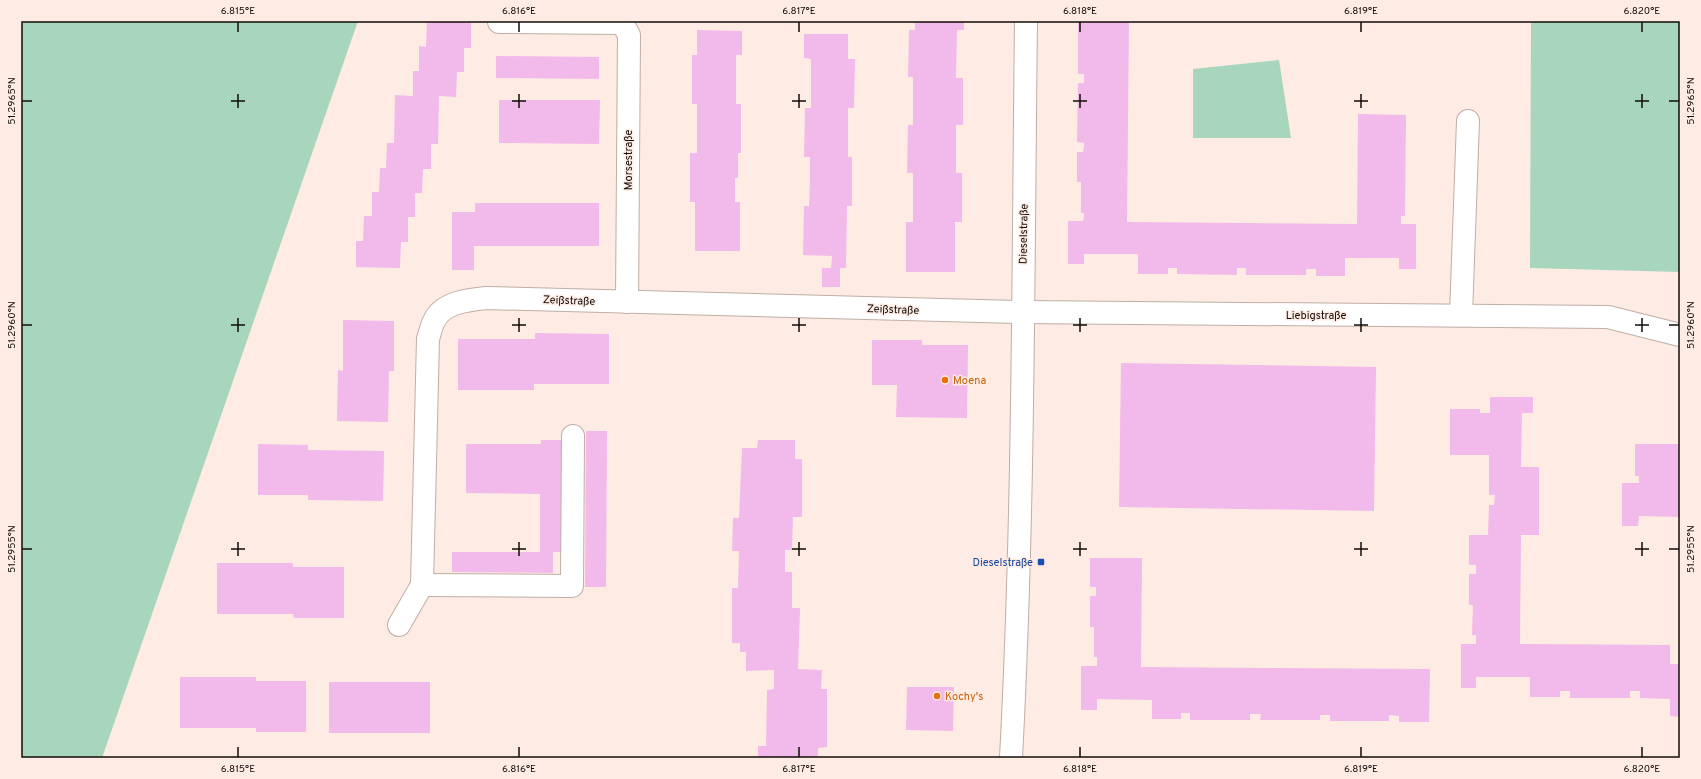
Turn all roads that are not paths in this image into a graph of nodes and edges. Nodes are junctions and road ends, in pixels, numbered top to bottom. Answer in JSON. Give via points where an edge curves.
{"nodes":[{"id":1,"x":1026,"y":21,"type":"edge"},
{"id":2,"x":499,"y":22,"type":"dead end"},
{"id":3,"x":622,"y":22,"type":"edge"},
{"id":4,"x":1468,"y":121,"type":"dead end"},
{"id":5,"x":627,"y":302,"type":"junction"},
{"id":6,"x":1022,"y":312,"type":"junction"},
{"id":7,"x":1461,"y":316,"type":"junction"},
{"id":8,"x":1680,"y":335,"type":"edge"},
{"id":9,"x":573,"y":436,"type":"dead end"},
{"id":10,"x":422,"y":585,"type":"junction"},
{"id":11,"x":399,"y":625,"type":"dead end"},
{"id":12,"x":1011,"y":758,"type":"edge"}],
"edges":[{"from":1,"to":6,"type":"street","name":"Dieselstraße"},
{"from":2,"to":3,"type":"street"},
{"from":3,"to":5,"type":"street","name":"Morsestraße","via":[[629,36]]},
{"from":4,"to":7,"type":"street"},
{"from":5,"to":6,"type":"street","name":"Zeißstraße"},
{"from":5,"to":10,"type":"street","name":"Zeißstraße","via":[[486,298],[459,301],[434,320],[428,339]]},
{"from":6,"to":7,"type":"street","name":"Liebigstraße"},
{"from":6,"to":12,"type":"street","name":"Dieselstraße","via":[[1019,589]]},
{"from":7,"to":8,"type":"street","name":"Liebigstraße","via":[[1608,317]]},
{"from":9,"to":10,"type":"street","via":[[572,586]]},
{"from":10,"to":11,"type":"street","name":"Zeißstraße"}]}
